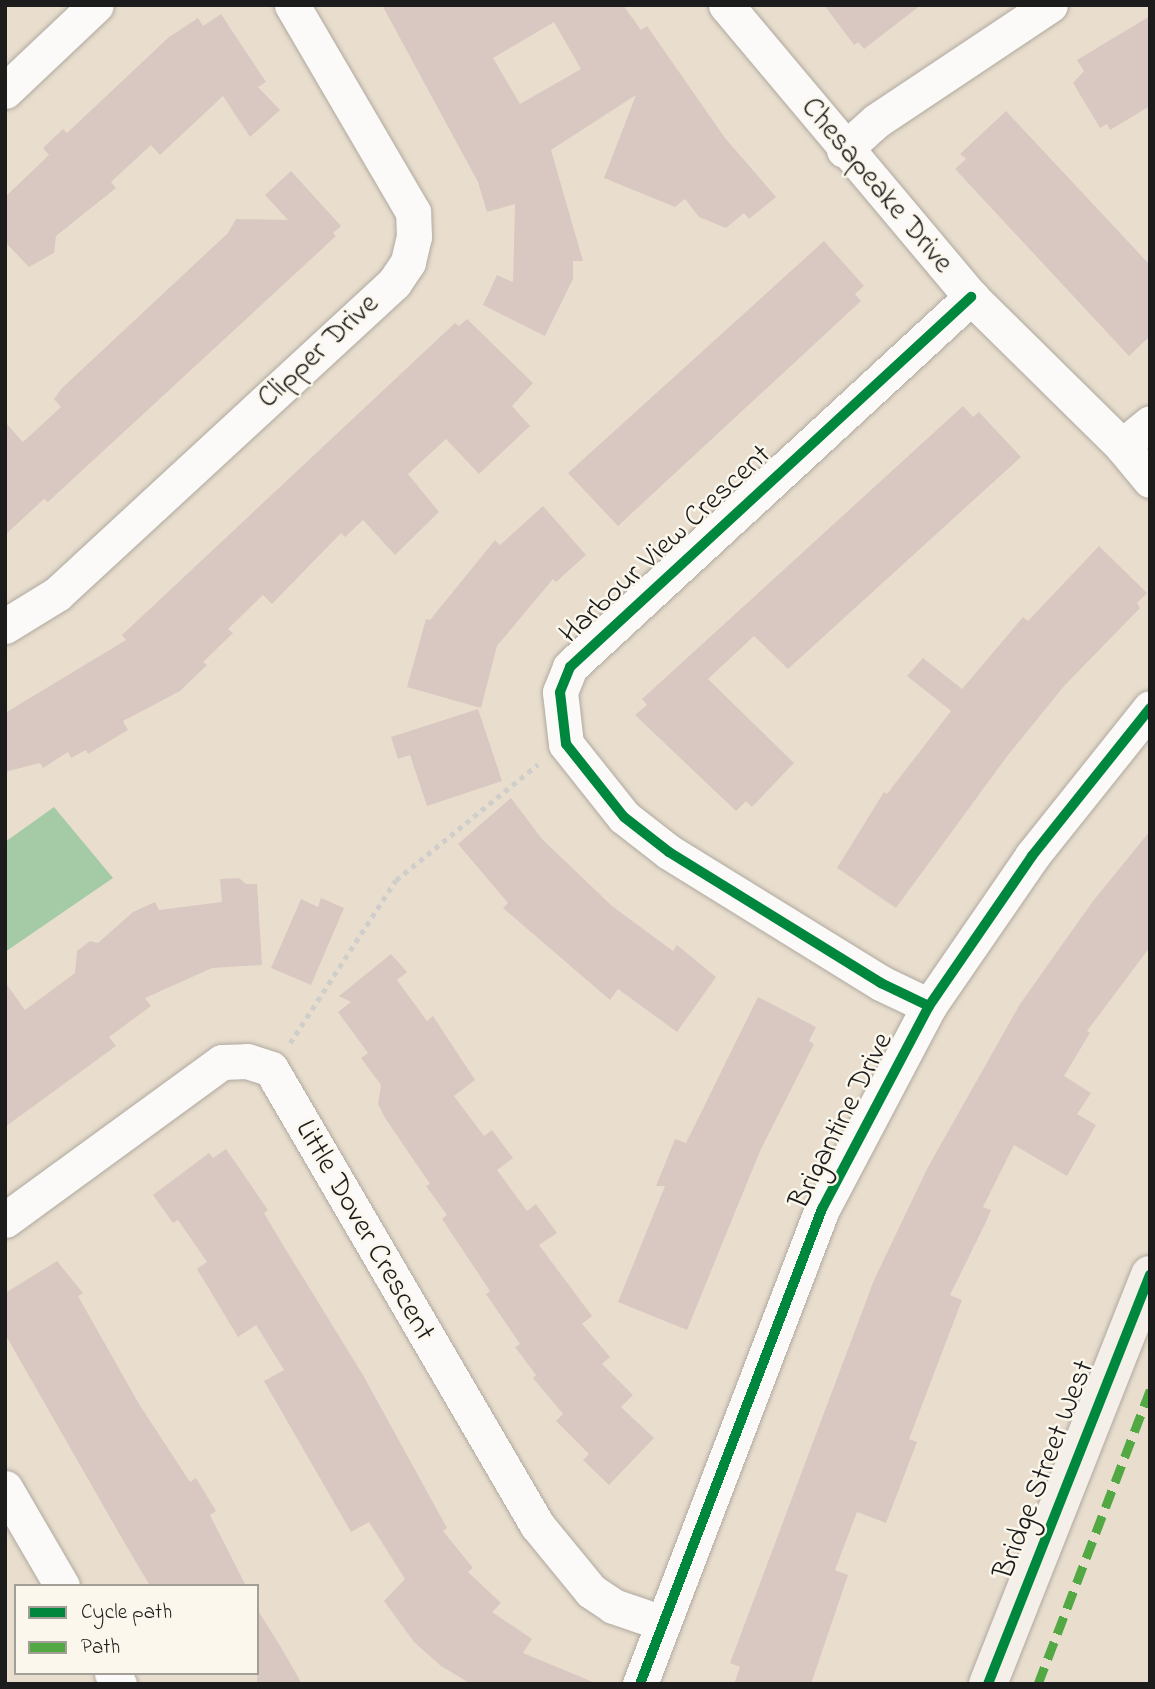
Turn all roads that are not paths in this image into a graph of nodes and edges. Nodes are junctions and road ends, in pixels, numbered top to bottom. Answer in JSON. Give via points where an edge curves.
{"nodes":[{"id":1,"x":96,"y":5,"type":"edge"},
{"id":2,"x":292,"y":5,"type":"edge"},
{"id":3,"x":726,"y":5,"type":"edge"},
{"id":4,"x":1050,"y":5,"type":"edge"},
{"id":5,"x":5,"y":91,"type":"edge"},
{"id":6,"x":844,"y":150,"type":"junction"},
{"id":7,"x":971,"y":297,"type":"junction"},
{"id":8,"x":1150,"y":424,"type":"edge"},
{"id":9,"x":1122,"y":446,"type":"junction"},
{"id":10,"x":1150,"y":480,"type":"edge"},
{"id":11,"x":5,"y":626,"type":"edge"},
{"id":12,"x":1150,"y":708,"type":"edge"},
{"id":13,"x":929,"y":1006,"type":"junction"},
{"id":14,"x":5,"y":1220,"type":"edge"},
{"id":15,"x":1150,"y":1275,"type":"edge"},
{"id":16,"x":5,"y":1489,"type":"edge"},
{"id":17,"x":61,"y":1584,"type":"edge"},
{"id":18,"x":663,"y":1623,"type":"junction"},
{"id":19,"x":640,"y":1684,"type":"edge"},
{"id":20,"x":988,"y":1684,"type":"edge"}],
"edges":[{"from":1,"to":5,"type":"street"},
{"from":2,"to":11,"type":"street","name":"Clipper Drive","via":[[413,212],[408,262],[394,283],[57,594]]},
{"from":3,"to":6,"type":"street","name":"Chesapeake Drive"},
{"from":4,"to":6,"type":"street","via":[[884,115]]},
{"from":6,"to":7,"type":"street","name":"Chesapeake Drive"},
{"from":7,"to":9,"type":"street","name":"Chesapeake Drive"},
{"from":7,"to":13,"type":"street","name":"Harbour View Crescent","via":[[570,667],[560,692],[566,744],[624,817],[669,852],[881,984]]},
{"from":8,"to":9,"type":"street"},
{"from":9,"to":10,"type":"street","name":"Chesapeake Drive"},
{"from":12,"to":13,"type":"street","name":"Brigantine Drive","via":[[1032,856]]},
{"from":13,"to":18,"type":"street","name":"Brigantine Drive","via":[[822,1209]]},
{"from":14,"to":18,"type":"street","name":"Little Dover Crescent","via":[[222,1062],[247,1061],[271,1069],[537,1525],[591,1591],[613,1606]]},
{"from":15,"to":20,"type":"main road","name":"Bridge Street West"},
{"from":16,"to":17,"type":"street"},
{"from":18,"to":19,"type":"street","name":"Brigantine Drive"}]}
